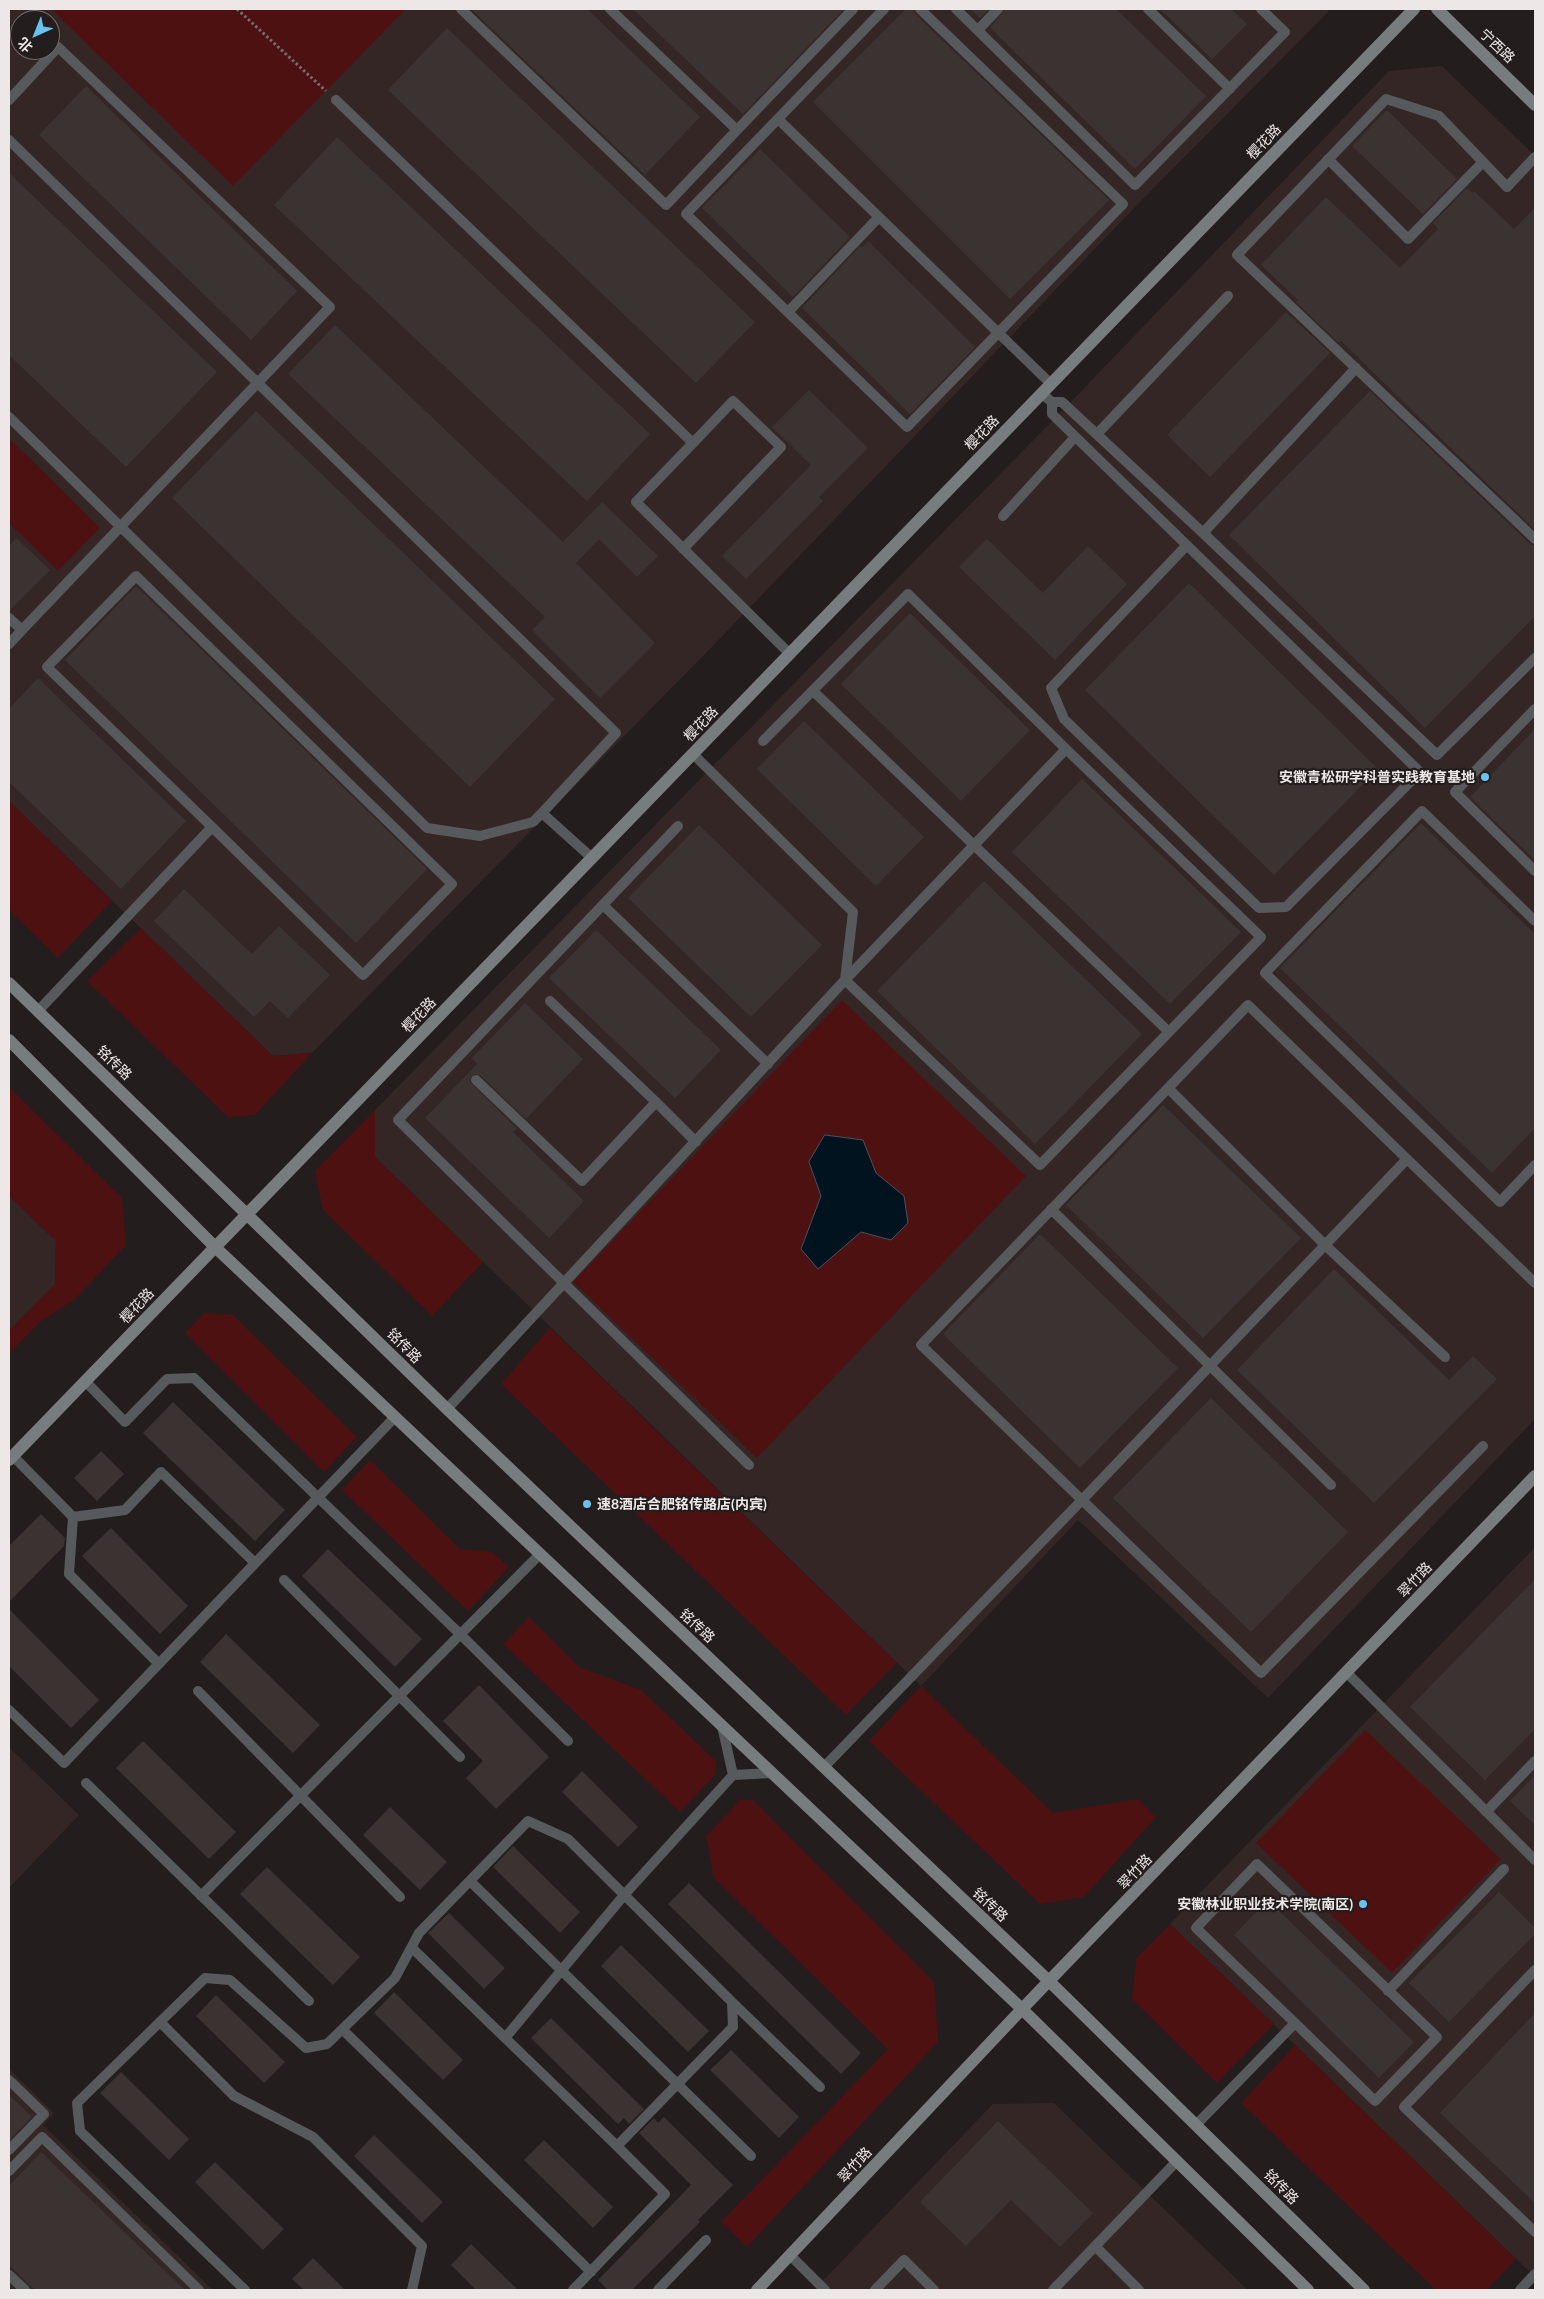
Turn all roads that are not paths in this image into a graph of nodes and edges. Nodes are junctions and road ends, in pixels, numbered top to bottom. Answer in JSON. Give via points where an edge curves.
{"nodes":[{"id":1,"x":461,"y":9,"type":"edge"},
{"id":2,"x":610,"y":9,"type":"edge"},
{"id":3,"x":853,"y":9,"type":"edge"},
{"id":4,"x":884,"y":9,"type":"edge"},
{"id":5,"x":920,"y":9,"type":"edge"},
{"id":6,"x":956,"y":9,"type":"edge"},
{"id":7,"x":998,"y":9,"type":"edge"},
{"id":8,"x":1148,"y":9,"type":"edge"},
{"id":9,"x":1261,"y":9,"type":"edge"},
{"id":10,"x":1414,"y":9,"type":"edge"},
{"id":11,"x":1437,"y":9,"type":"edge"},
{"id":12,"x":978,"y":30,"type":"junction"},
{"id":13,"x":1230,"y":89,"type":"junction"},
{"id":14,"x":9,"y":100,"type":"edge"},
{"id":15,"x":336,"y":100,"type":"road end"},
{"id":16,"x":1535,"y":105,"type":"edge"},
{"id":17,"x":778,"y":119,"type":"junction"},
{"id":18,"x":737,"y":130,"type":"junction"},
{"id":19,"x":9,"y":140,"type":"edge"},
{"id":20,"x":1328,"y":159,"type":"junction"},
{"id":21,"x":1483,"y":162,"type":"junction"},
{"id":22,"x":1533,"y":163,"type":"edge"},
{"id":23,"x":879,"y":218,"type":"junction"},
{"id":24,"x":1228,"y":296,"type":"dead end"},
{"id":25,"x":788,"y":312,"type":"junction"},
{"id":26,"x":999,"y":333,"type":"junction"},
{"id":27,"x":1356,"y":368,"type":"junction"},
{"id":28,"x":258,"y":383,"type":"junction"},
{"id":29,"x":1048,"y":393,"type":"junction"},
{"id":30,"x":9,"y":418,"type":"edge"},
{"id":31,"x":1097,"y":434,"type":"junction"},
{"id":32,"x":1075,"y":437,"type":"junction"},
{"id":33,"x":693,"y":443,"type":"junction"},
{"id":34,"x":1003,"y":516,"type":"dead end"},
{"id":35,"x":121,"y":528,"type":"junction"},
{"id":36,"x":1203,"y":533,"type":"junction"},
{"id":37,"x":1535,"y":539,"type":"edge"},
{"id":38,"x":1187,"y":545,"type":"junction"},
{"id":39,"x":683,"y":549,"type":"junction"},
{"id":40,"x":9,"y":618,"type":"edge"},
{"id":41,"x":22,"y":630,"type":"junction"},
{"id":42,"x":9,"y":644,"type":"edge"},
{"id":43,"x":790,"y":654,"type":"junction"},
{"id":44,"x":1535,"y":658,"type":"edge"},
{"id":45,"x":813,"y":691,"type":"junction"},
{"id":46,"x":1535,"y":709,"type":"edge"},
{"id":47,"x":763,"y":741,"type":"dead end"},
{"id":48,"x":1066,"y":749,"type":"junction"},
{"id":49,"x":692,"y":754,"type":"junction"},
{"id":50,"x":542,"y":812,"type":"junction"},
{"id":51,"x":678,"y":826,"type":"dead end"},
{"id":52,"x":212,"y":827,"type":"junction"},
{"id":53,"x":974,"y":846,"type":"junction"},
{"id":54,"x":592,"y":858,"type":"junction"},
{"id":55,"x":1535,"y":871,"type":"edge"},
{"id":56,"x":603,"y":905,"type":"junction"},
{"id":57,"x":1535,"y":921,"type":"edge"},
{"id":58,"x":845,"y":980,"type":"junction"},
{"id":59,"x":9,"y":982,"type":"edge"},
{"id":60,"x":550,"y":1001,"type":"dead end"},
{"id":61,"x":38,"y":1011,"type":"junction"},
{"id":62,"x":1169,"y":1032,"type":"junction"},
{"id":63,"x":9,"y":1040,"type":"edge"},
{"id":64,"x":768,"y":1064,"type":"junction"},
{"id":65,"x":476,"y":1080,"type":"dead end"},
{"id":66,"x":1168,"y":1088,"type":"junction"},
{"id":67,"x":656,"y":1102,"type":"junction"},
{"id":68,"x":696,"y":1142,"type":"junction"},
{"id":69,"x":1407,"y":1159,"type":"junction"},
{"id":70,"x":1535,"y":1165,"type":"edge"},
{"id":71,"x":1051,"y":1209,"type":"junction"},
{"id":72,"x":248,"y":1214,"type":"junction"},
{"id":73,"x":1326,"y":1245,"type":"junction"},
{"id":74,"x":215,"y":1247,"type":"junction"},
{"id":75,"x":1535,"y":1283,"type":"edge"},
{"id":76,"x":563,"y":1284,"type":"junction"},
{"id":77,"x":1445,"y":1357,"type":"dead end"},
{"id":78,"x":1211,"y":1365,"type":"junction"},
{"id":79,"x":85,"y":1381,"type":"junction"},
{"id":80,"x":446,"y":1409,"type":"junction"},
{"id":81,"x":395,"y":1417,"type":"junction"},
{"id":82,"x":1483,"y":1446,"type":"dead end"},
{"id":83,"x":11,"y":1458,"type":"edge"},
{"id":84,"x":749,"y":1465,"type":"dead end"},
{"id":85,"x":1535,"y":1476,"type":"edge"},
{"id":86,"x":1331,"y":1485,"type":"dead end"},
{"id":87,"x":318,"y":1497,"type":"junction"},
{"id":88,"x":1082,"y":1500,"type":"junction"},
{"id":89,"x":73,"y":1517,"type":"junction"},
{"id":90,"x":540,"y":1554,"type":"junction"},
{"id":91,"x":255,"y":1563,"type":"junction"},
{"id":92,"x":284,"y":1580,"type":"dead end"},
{"id":93,"x":461,"y":1635,"type":"junction"},
{"id":94,"x":158,"y":1664,"type":"junction"},
{"id":95,"x":1347,"y":1673,"type":"junction"},
{"id":96,"x":198,"y":1691,"type":"dead end"},
{"id":97,"x":399,"y":1697,"type":"junction"},
{"id":98,"x":9,"y":1710,"type":"edge"},
{"id":99,"x":722,"y":1726,"type":"junction"},
{"id":100,"x":568,"y":1742,"type":"dead end"},
{"id":101,"x":460,"y":1757,"type":"dead end"},
{"id":102,"x":1535,"y":1760,"type":"edge"},
{"id":103,"x":824,"y":1767,"type":"junction"},
{"id":104,"x":772,"y":1772,"type":"junction"},
{"id":105,"x":733,"y":1775,"type":"junction"},
{"id":106,"x":86,"y":1783,"type":"dead end"},
{"id":107,"x":300,"y":1796,"type":"junction"},
{"id":108,"x":1486,"y":1812,"type":"junction"},
{"id":109,"x":1535,"y":1860,"type":"edge"},
{"id":110,"x":1504,"y":1869,"type":"dead end"},
{"id":111,"x":470,"y":1881,"type":"junction"},
{"id":112,"x":625,"y":1894,"type":"junction"},
{"id":113,"x":202,"y":1896,"type":"junction"},
{"id":114,"x":400,"y":1897,"type":"dead end"},
{"id":115,"x":412,"y":1948,"type":"junction"},
{"id":116,"x":561,"y":1970,"type":"junction"},
{"id":117,"x":1535,"y":1970,"type":"edge"},
{"id":118,"x":1050,"y":1982,"type":"junction"},
{"id":119,"x":1388,"y":1991,"type":"junction"},
{"id":120,"x":309,"y":2001,"type":"dead end"},
{"id":121,"x":732,"y":2002,"type":"junction"},
{"id":122,"x":1022,"y":2009,"type":"junction"},
{"id":123,"x":160,"y":2022,"type":"junction"},
{"id":124,"x":1295,"y":2023,"type":"junction"},
{"id":125,"x":342,"y":2030,"type":"junction"},
{"id":126,"x":505,"y":2038,"type":"junction"},
{"id":127,"x":9,"y":2080,"type":"edge"},
{"id":128,"x":677,"y":2085,"type":"junction"},
{"id":129,"x":820,"y":2087,"type":"dead end"},
{"id":130,"x":1196,"y":2125,"type":"junction"},
{"id":131,"x":617,"y":2146,"type":"junction"},
{"id":132,"x":9,"y":2150,"type":"edge"},
{"id":133,"x":751,"y":2156,"type":"dead end"},
{"id":134,"x":1177,"y":2161,"type":"junction"},
{"id":135,"x":9,"y":2171,"type":"edge"},
{"id":136,"x":1535,"y":2232,"type":"edge"},
{"id":137,"x":706,"y":2240,"type":"dead end"},
{"id":138,"x":1096,"y":2246,"type":"junction"},
{"id":139,"x":790,"y":2255,"type":"junction"},
{"id":140,"x":591,"y":2272,"type":"junction"},
{"id":141,"x":1535,"y":2274,"type":"edge"},
{"id":142,"x":9,"y":2275,"type":"edge"},
{"id":143,"x":25,"y":2290,"type":"edge"},
{"id":144,"x":199,"y":2290,"type":"edge"},
{"id":145,"x":245,"y":2290,"type":"edge"},
{"id":146,"x":412,"y":2290,"type":"edge"},
{"id":147,"x":573,"y":2290,"type":"edge"},
{"id":148,"x":658,"y":2290,"type":"edge"},
{"id":149,"x":757,"y":2290,"type":"edge"},
{"id":150,"x":825,"y":2290,"type":"edge"},
{"id":151,"x":875,"y":2290,"type":"edge"},
{"id":152,"x":934,"y":2290,"type":"edge"},
{"id":153,"x":1053,"y":2290,"type":"edge"},
{"id":154,"x":1139,"y":2290,"type":"edge"},
{"id":155,"x":1308,"y":2290,"type":"edge"},
{"id":156,"x":1364,"y":2290,"type":"edge"},
{"id":157,"x":1520,"y":2290,"type":"edge"}],
"edges":[{"from":1,"to":18,"type":"lane","via":[[666,205]]},
{"from":2,"to":18,"type":"lane"},
{"from":3,"to":18,"type":"lane"},
{"from":4,"to":17,"type":"lane"},
{"from":5,"to":26,"type":"lane","via":[[1123,204]]},
{"from":6,"to":12,"type":"lane"},
{"from":7,"to":12,"type":"lane"},
{"from":8,"to":13,"type":"lane"},
{"from":9,"to":13,"type":"lane","via":[[1285,32]]},
{"from":10,"to":29,"type":"main road","name":"樱花路"},
{"from":11,"to":16,"type":"main road","name":"宁西路"},
{"from":12,"to":13,"type":"lane","via":[[1135,185]]},
{"from":14,"to":28,"type":"lane","via":[[58,47],[330,307]]},
{"from":15,"to":33,"type":"lane"},
{"from":17,"to":23,"type":"lane"},
{"from":17,"to":25,"type":"lane","via":[[686,214]]},
{"from":19,"to":28,"type":"lane"},
{"from":20,"to":21,"type":"lane","via":[[1386,99],[1439,116]]},
{"from":20,"to":21,"type":"lane","via":[[1408,239]]},
{"from":20,"to":27,"type":"lane","via":[[1237,255]]},
{"from":21,"to":22,"type":"lane","via":[[1507,187]]},
{"from":23,"to":25,"type":"lane"},
{"from":23,"to":26,"type":"lane"},
{"from":24,"to":31,"type":"lane"},
{"from":25,"to":26,"type":"lane","via":[[907,427]]},
{"from":26,"to":29,"type":"lane"},
{"from":27,"to":36,"type":"lane"},
{"from":27,"to":37,"type":"lane"},
{"from":28,"to":35,"type":"lane"},
{"from":28,"to":50,"type":"lane","via":[[616,733]]},
{"from":29,"to":31,"type":"lane"},
{"from":29,"to":32,"type":"lane","via":[[1052,414]]},
{"from":29,"to":43,"type":"main road","name":"樱花路"},
{"from":30,"to":35,"type":"lane"},
{"from":31,"to":36,"type":"lane"},
{"from":32,"to":34,"type":"lane"},
{"from":32,"to":38,"type":"lane"},
{"from":33,"to":39,"type":"lane","via":[[636,502]]},
{"from":33,"to":39,"type":"lane","via":[[733,401],[781,448]]},
{"from":35,"to":41,"type":"lane"},
{"from":35,"to":50,"type":"lane","via":[[428,828],[480,836],[533,822]]},
{"from":36,"to":44,"type":"lane","via":[[1437,755]]},
{"from":38,"to":38,"type":"lane","via":[[1420,772],[1286,907],[1259,908],[1064,719],[1051,688]]},
{"from":39,"to":43,"type":"lane"},
{"from":40,"to":41,"type":"lane"},
{"from":41,"to":42,"type":"lane"},
{"from":43,"to":49,"type":"main road","name":"樱花路"},
{"from":45,"to":47,"type":"lane"},
{"from":45,"to":48,"type":"lane","via":[[908,594]]},
{"from":45,"to":53,"type":"lane"},
{"from":46,"to":55,"type":"lane","via":[[1454,792]]},
{"from":48,"to":53,"type":"lane"},
{"from":48,"to":62,"type":"lane","via":[[1260,937]]},
{"from":49,"to":54,"type":"main road","name":"樱花路"},
{"from":49,"to":58,"type":"lane","via":[[853,912]]},
{"from":50,"to":54,"type":"lane"},
{"from":51,"to":56,"type":"lane"},
{"from":52,"to":52,"type":"lane","via":[[47,667],[136,576],[452,884],[363,975]]},
{"from":52,"to":61,"type":"lane"},
{"from":53,"to":58,"type":"lane"},
{"from":53,"to":62,"type":"lane"},
{"from":54,"to":72,"type":"main road","name":"樱花路"},
{"from":56,"to":64,"type":"lane"},
{"from":56,"to":76,"type":"lane","via":[[398,1120]]},
{"from":57,"to":70,"type":"lane","via":[[1422,811],[1265,973],[1500,1202]]},
{"from":58,"to":62,"type":"lane","via":[[1040,1166]]},
{"from":58,"to":64,"type":"lane"},
{"from":59,"to":61,"type":"main road","name":"铭传路"},
{"from":60,"to":67,"type":"lane"},
{"from":61,"to":72,"type":"main road","name":"铭传路"},
{"from":63,"to":74,"type":"main road"},
{"from":64,"to":68,"type":"lane"},
{"from":65,"to":67,"type":"lane","via":[[582,1181]]},
{"from":66,"to":69,"type":"lane","via":[[1248,1005]]},
{"from":66,"to":71,"type":"lane"},
{"from":66,"to":73,"type":"lane"},
{"from":67,"to":68,"type":"lane"},
{"from":68,"to":76,"type":"lane"},
{"from":69,"to":73,"type":"lane"},
{"from":69,"to":75,"type":"lane"},
{"from":71,"to":78,"type":"lane"},
{"from":71,"to":88,"type":"lane","via":[[921,1345]]},
{"from":72,"to":74,"type":"main road","name":"樱花路"},
{"from":72,"to":80,"type":"main road","name":"铭传路"},
{"from":73,"to":77,"type":"lane"},
{"from":73,"to":78,"type":"lane"},
{"from":74,"to":79,"type":"main road","name":"樱花路"},
{"from":74,"to":81,"type":"main road"},
{"from":76,"to":80,"type":"lane"},
{"from":76,"to":84,"type":"lane"},
{"from":78,"to":86,"type":"lane"},
{"from":78,"to":88,"type":"lane"},
{"from":79,"to":83,"type":"main road","name":"樱花路"},
{"from":79,"to":87,"type":"lane","via":[[125,1422],[167,1379],[194,1378]]},
{"from":80,"to":103,"type":"main road","name":"铭传路"},
{"from":81,"to":87,"type":"lane"},
{"from":81,"to":90,"type":"main road"},
{"from":82,"to":88,"type":"lane","via":[[1261,1674]]},
{"from":83,"to":89,"type":"lane"},
{"from":85,"to":95,"type":"main road","name":"翠竹路"},
{"from":87,"to":91,"type":"lane"},
{"from":87,"to":93,"type":"lane"},
{"from":88,"to":103,"type":"lane"},
{"from":89,"to":91,"type":"lane","via":[[125,1510],[161,1472]]},
{"from":89,"to":94,"type":"lane","via":[[69,1574]]},
{"from":90,"to":93,"type":"lane"},
{"from":90,"to":99,"type":"main road"},
{"from":91,"to":94,"type":"lane"},
{"from":92,"to":97,"type":"lane"},
{"from":93,"to":97,"type":"lane"},
{"from":93,"to":100,"type":"lane"},
{"from":94,"to":98,"type":"lane","via":[[64,1763]]},
{"from":95,"to":108,"type":"lane"},
{"from":95,"to":118,"type":"main road","name":"翠竹路"},
{"from":96,"to":107,"type":"lane"},
{"from":97,"to":101,"type":"lane"},
{"from":97,"to":107,"type":"lane"},
{"from":99,"to":104,"type":"main road"},
{"from":99,"to":105,"type":"lane"},
{"from":102,"to":108,"type":"lane"},
{"from":103,"to":118,"type":"main road","name":"铭传路"},
{"from":104,"to":105,"type":"lane"},
{"from":104,"to":122,"type":"main road"},
{"from":105,"to":112,"type":"lane"},
{"from":106,"to":113,"type":"lane"},
{"from":107,"to":113,"type":"lane"},
{"from":107,"to":114,"type":"lane"},
{"from":108,"to":109,"type":"lane"},
{"from":110,"to":119,"type":"lane"},
{"from":111,"to":112,"type":"lane","via":[[528,1821],[568,1838]]},
{"from":111,"to":115,"type":"lane","via":[[419,1934]]},
{"from":111,"to":116,"type":"lane"},
{"from":112,"to":116,"type":"lane"},
{"from":112,"to":121,"type":"lane"},
{"from":113,"to":120,"type":"lane"},
{"from":115,"to":125,"type":"lane","via":[[395,1978]]},
{"from":115,"to":126,"type":"lane"},
{"from":116,"to":126,"type":"lane"},
{"from":116,"to":128,"type":"lane"},
{"from":117,"to":136,"type":"lane","via":[[1404,2107]]},
{"from":118,"to":122,"type":"main road","name":"翠竹路"},
{"from":118,"to":130,"type":"main road","name":"铭传路"},
{"from":119,"to":124,"type":"lane","via":[[1437,2038],[1376,2101]]},
{"from":119,"to":124,"type":"lane","via":[[1257,1864],[1196,1928]]},
{"from":121,"to":128,"type":"lane","via":[[733,2027]]},
{"from":121,"to":129,"type":"lane"},
{"from":122,"to":134,"type":"main road"},
{"from":122,"to":139,"type":"main road","name":"翠竹路"},
{"from":123,"to":125,"type":"lane","via":[[205,1978],[230,1980],[306,2048],[327,2044]]},
{"from":123,"to":145,"type":"lane","via":[[77,2103],[80,2131]]},
{"from":123,"to":146,"type":"lane","via":[[234,2096],[313,2137],[422,2246]]},
{"from":124,"to":130,"type":"lane"},
{"from":125,"to":140,"type":"lane"},
{"from":126,"to":131,"type":"lane"},
{"from":127,"to":132,"type":"lane","via":[[44,2114]]},
{"from":128,"to":131,"type":"lane"},
{"from":128,"to":133,"type":"lane"},
{"from":130,"to":156,"type":"main road","name":"铭传路"},
{"from":131,"to":140,"type":"lane","via":[[665,2194]]},
{"from":134,"to":138,"type":"lane"},
{"from":134,"to":155,"type":"main road"},
{"from":135,"to":144,"type":"lane","via":[[42,2137]]},
{"from":137,"to":148,"type":"lane"},
{"from":138,"to":153,"type":"lane"},
{"from":138,"to":154,"type":"lane"},
{"from":139,"to":149,"type":"main road","name":"翠竹路"},
{"from":139,"to":150,"type":"lane"},
{"from":140,"to":147,"type":"lane"},
{"from":141,"to":157,"type":"lane"},
{"from":142,"to":143,"type":"lane"},
{"from":151,"to":152,"type":"lane","via":[[904,2260]]}]}
